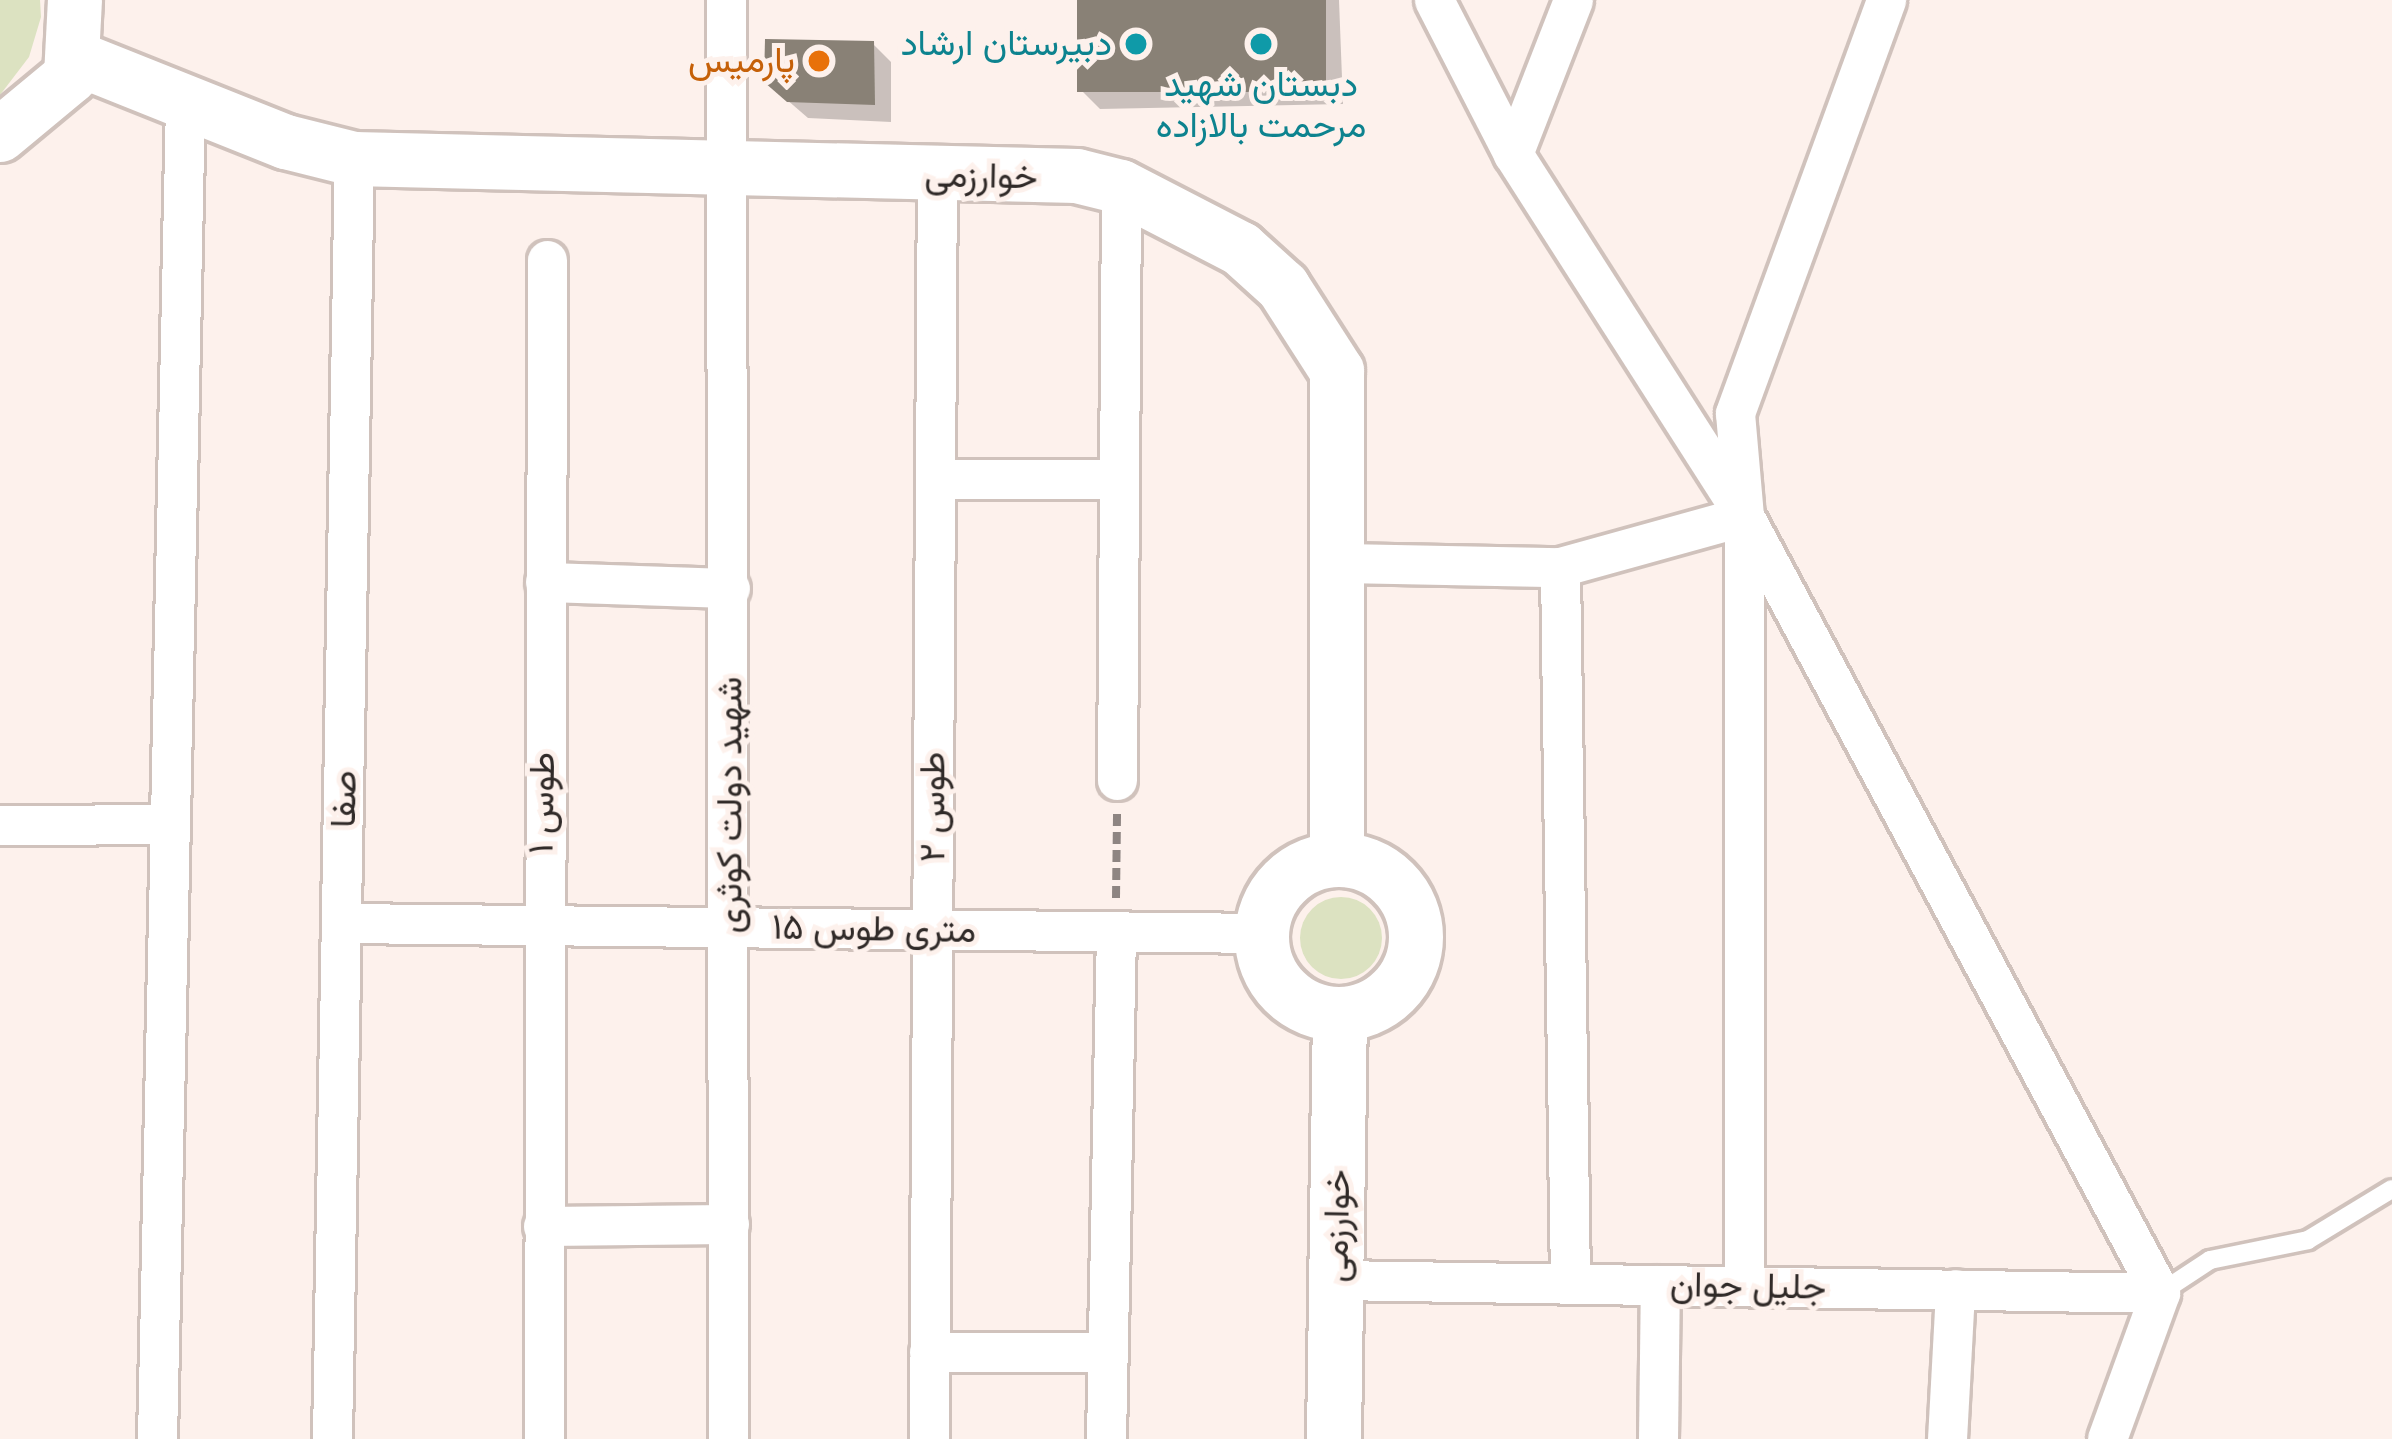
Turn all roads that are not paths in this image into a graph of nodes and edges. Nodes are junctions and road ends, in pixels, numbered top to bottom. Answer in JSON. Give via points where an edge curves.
{"nodes":[{"id":1,"x":75,"y":0,"type":"edge"},
{"id":2,"x":726,"y":0,"type":"edge"},
{"id":3,"x":1434,"y":0,"type":"edge"},
{"id":4,"x":1573,"y":0,"type":"edge"},
{"id":5,"x":1886,"y":0,"type":"edge"},
{"id":6,"x":78,"y":59,"type":"junction"},
{"id":7,"x":185,"y":102,"type":"junction"},
{"id":8,"x":0,"y":135,"type":"edge"},
{"id":9,"x":1513,"y":154,"type":"junction"},
{"id":10,"x":354,"y":158,"type":"junction"},
{"id":11,"x":731,"y":170,"type":"junction"},
{"id":12,"x":937,"y":176,"type":"junction"},
{"id":13,"x":1121,"y":187,"type":"junction"},
{"id":14,"x":547,"y":260,"type":"dead end"},
{"id":15,"x":935,"y":478,"type":"junction"},
{"id":16,"x":1119,"y":479,"type":"junction"},
{"id":17,"x":1744,"y":516,"type":"junction"},
{"id":18,"x":1343,"y":563,"type":"junction"},
{"id":19,"x":1560,"y":567,"type":"junction"},
{"id":20,"x":545,"y":582,"type":"junction"},
{"id":21,"x":730,"y":588,"type":"junction"},
{"id":22,"x":1117,"y":780,"type":"road end"},
{"id":23,"x":168,"y":824,"type":"junction"},
{"id":24,"x":0,"y":825,"type":"edge"},
{"id":25,"x":1337,"y":860,"type":"junction"},
{"id":26,"x":342,"y":923,"type":"junction"},
{"id":27,"x":540,"y":926,"type":"junction"},
{"id":28,"x":730,"y":927,"type":"junction"},
{"id":29,"x":932,"y":929,"type":"junction"},
{"id":30,"x":1115,"y":932,"type":"junction"},
{"id":31,"x":1263,"y":933,"type":"junction"},
{"id":32,"x":1340,"y":1014,"type":"junction"},
{"id":33,"x":2392,"y":1189,"type":"edge"},
{"id":34,"x":729,"y":1225,"type":"junction"},
{"id":35,"x":543,"y":1226,"type":"junction"},
{"id":36,"x":1336,"y":1280,"type":"junction"},
{"id":37,"x":1570,"y":1284,"type":"junction"},
{"id":38,"x":1660,"y":1285,"type":"junction"},
{"id":39,"x":1744,"y":1286,"type":"junction"},
{"id":40,"x":1955,"y":1289,"type":"junction"},
{"id":41,"x":2159,"y":1293,"type":"junction"},
{"id":42,"x":929,"y":1352,"type":"junction"},
{"id":43,"x":1107,"y":1352,"type":"junction"},
{"id":44,"x":158,"y":1439,"type":"edge"},
{"id":45,"x":332,"y":1439,"type":"edge"},
{"id":46,"x":544,"y":1439,"type":"edge"},
{"id":47,"x":728,"y":1439,"type":"edge"},
{"id":48,"x":929,"y":1439,"type":"edge"},
{"id":49,"x":1106,"y":1439,"type":"edge"},
{"id":50,"x":1334,"y":1439,"type":"edge"},
{"id":51,"x":1658,"y":1439,"type":"edge"},
{"id":52,"x":1948,"y":1439,"type":"edge"},
{"id":53,"x":2107,"y":1439,"type":"edge"}],
"edges":[{"from":1,"to":6,"type":"street"},
{"from":2,"to":11,"type":"street","name":"شهید دولت کوثری"},
{"from":3,"to":9,"type":"street"},
{"from":4,"to":9,"type":"street"},
{"from":5,"to":17,"type":"street","via":[[1735,413]]},
{"from":6,"to":7,"type":"street","name":"خوارزمی"},
{"from":6,"to":8,"type":"street","via":[[57,95]]},
{"from":7,"to":10,"type":"street","name":"خوارزمی","via":[[286,142]]},
{"from":7,"to":23,"type":"street"},
{"from":9,"to":17,"type":"street"},
{"from":10,"to":11,"type":"street","name":"خوارزمی"},
{"from":10,"to":26,"type":"street","name":"صفا"},
{"from":11,"to":12,"type":"street","name":"خوارزمی"},
{"from":11,"to":21,"type":"street","name":"شهید دولت کوثری"},
{"from":12,"to":13,"type":"street","name":"خوارزمی","via":[[1077,176]]},
{"from":12,"to":15,"type":"street","name":"طوس ۲"},
{"from":13,"to":16,"type":"street"},
{"from":13,"to":18,"type":"street","name":"خوارزمی","via":[[1240,249],[1310,322],[1337,371]]},
{"from":14,"to":20,"type":"street","name":"طوس ۱"},
{"from":15,"to":16,"type":"street"},
{"from":15,"to":29,"type":"street","name":"طوس ۲"},
{"from":16,"to":22,"type":"street"},
{"from":17,"to":19,"type":"street"},
{"from":17,"to":39,"type":"street"},
{"from":17,"to":41,"type":"street"},
{"from":18,"to":19,"type":"street"},
{"from":18,"to":25,"type":"street","name":"خوارزمی"},
{"from":19,"to":37,"type":"street"},
{"from":20,"to":21,"type":"street"},
{"from":20,"to":27,"type":"street","name":"طوس ۱"},
{"from":21,"to":28,"type":"street","name":"شهید دولت کوثری"},
{"from":23,"to":24,"type":"street"},
{"from":23,"to":44,"type":"street"},
{"from":25,"to":31,"type":"street","via":[[1289,878],[1273,896]]},
{"from":25,"to":32,"type":"street","via":[[1363,863],[1395,884],[1414,917],[1417,943],[1397,989],[1377,1005]]},
{"from":26,"to":27,"type":"street","name":"۱۵ متری طوس"},
{"from":26,"to":45,"type":"street","name":"صفا"},
{"from":27,"to":28,"type":"street","name":"۱۵ متری طوس"},
{"from":27,"to":35,"type":"street","name":"طوس ۱"},
{"from":28,"to":29,"type":"street","name":"۱۵ متری طوس"},
{"from":28,"to":34,"type":"street","name":"شهید دولت کوثری"},
{"from":29,"to":30,"type":"street","name":"۱۵ متری طوس"},
{"from":29,"to":42,"type":"street","name":"طوس ۲"},
{"from":30,"to":31,"type":"street","name":"۱۵ متری طوس"},
{"from":30,"to":43,"type":"street"},
{"from":31,"to":32,"type":"street","via":[[1269,970],[1283,991],[1303,1006]]},
{"from":32,"to":36,"type":"street","name":"خوارزمی"},
{"from":33,"to":41,"type":"lane","via":[[2308,1240],[2210,1260]]},
{"from":34,"to":35,"type":"street"},
{"from":34,"to":47,"type":"street","name":"شهید دولت کوثری"},
{"from":35,"to":46,"type":"street","name":"طوس ۱"},
{"from":36,"to":37,"type":"street","name":"جلیل جوان"},
{"from":36,"to":50,"type":"street","name":"خوارزمی"},
{"from":37,"to":38,"type":"street","name":"جلیل جوان"},
{"from":38,"to":39,"type":"street","name":"جلیل جوان"},
{"from":38,"to":51,"type":"street"},
{"from":39,"to":40,"type":"street","name":"جلیل جوان"},
{"from":40,"to":41,"type":"street","name":"جلیل جوان"},
{"from":40,"to":52,"type":"street"},
{"from":41,"to":53,"type":"street"},
{"from":42,"to":43,"type":"street"},
{"from":42,"to":48,"type":"street","name":"طوس ۲"},
{"from":43,"to":49,"type":"street"}]}
